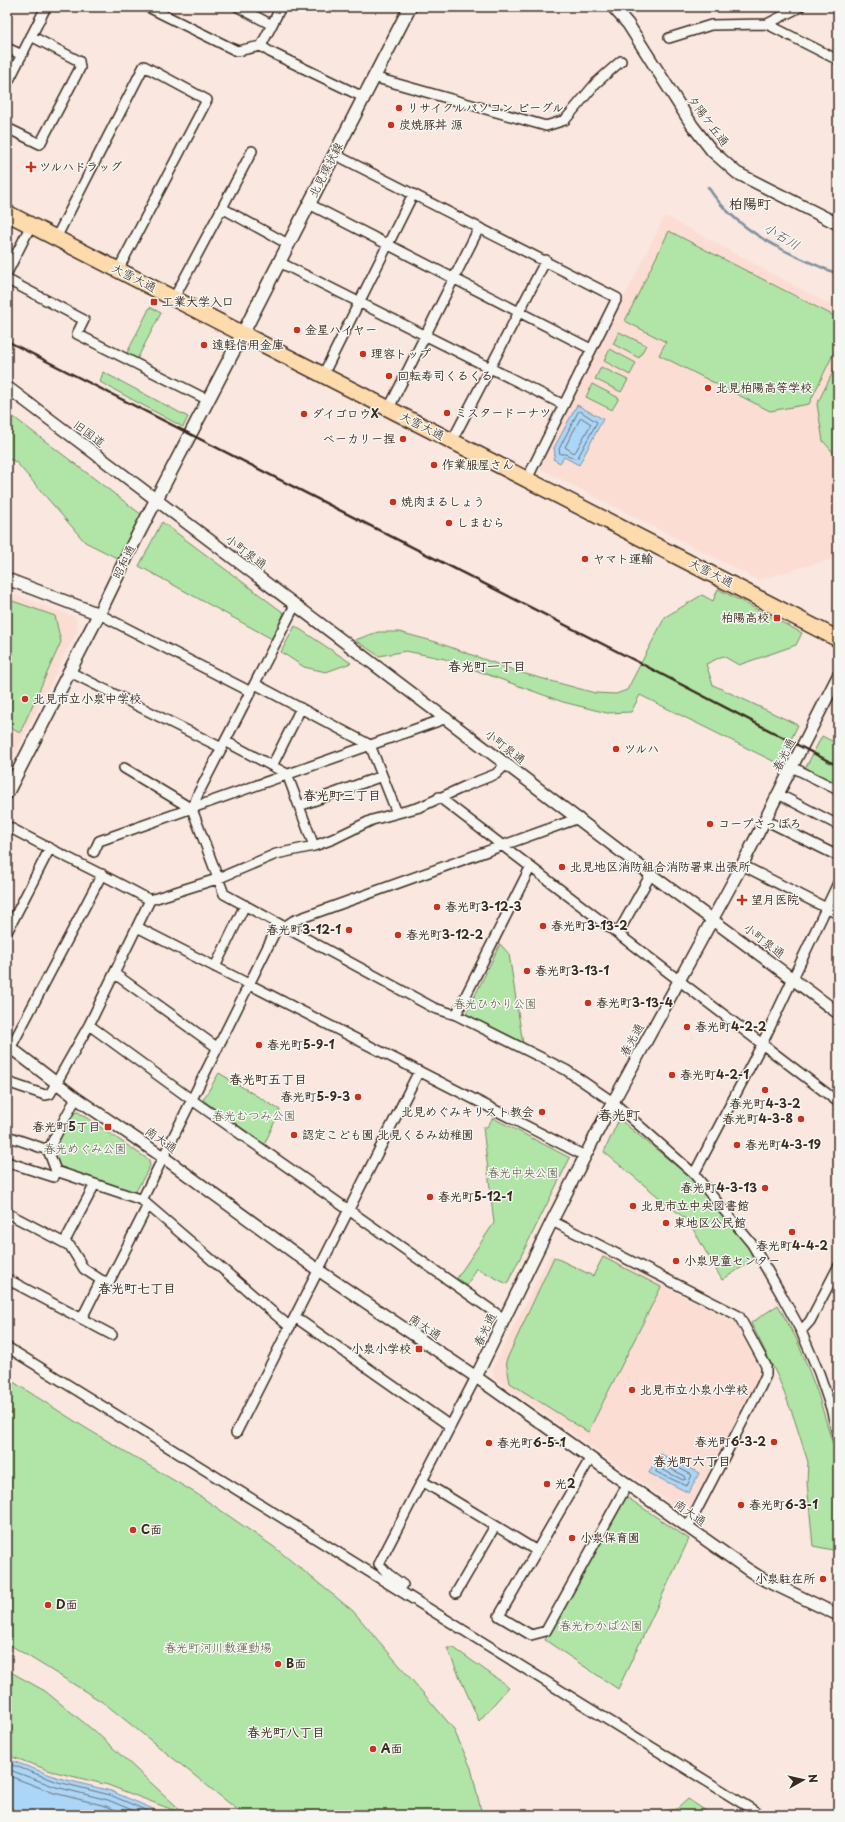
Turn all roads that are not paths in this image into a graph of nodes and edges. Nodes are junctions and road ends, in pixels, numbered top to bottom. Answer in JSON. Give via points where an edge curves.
{"nodes":[{"id":1,"x":150,"y":7,"type":"edge"},
{"id":2,"x":238,"y":7,"type":"edge"},
{"id":3,"x":281,"y":7,"type":"edge"},
{"id":4,"x":410,"y":7,"type":"edge"},
{"id":5,"x":613,"y":7,"type":"edge"},
{"id":6,"x":800,"y":7,"type":"edge"},
{"id":7,"x":45,"y":8,"type":"edge"},
{"id":8,"x":767,"y":24,"type":"junction"},
{"id":9,"x":272,"y":25,"type":"junction"},
{"id":10,"x":32,"y":36,"type":"junction"},
{"id":11,"x":669,"y":38,"type":"dead end"},
{"id":12,"x":261,"y":46,"type":"junction"},
{"id":13,"x":7,"y":48,"type":"edge"},
{"id":14,"x":22,"y":55,"type":"junction"},
{"id":15,"x":838,"y":60,"type":"edge"},
{"id":16,"x":621,"y":61,"type":"dead end"},
{"id":17,"x":373,"y":77,"type":"junction"},
{"id":18,"x":7,"y":84,"type":"edge"},
{"id":19,"x":363,"y":97,"type":"junction"},
{"id":20,"x":7,"y":128,"type":"edge"},
{"id":21,"x":252,"y":151,"type":"dead end"},
{"id":22,"x":334,"y":154,"type":"junction"},
{"id":23,"x":413,"y":194,"type":"junction"},
{"id":24,"x":309,"y":204,"type":"junction"},
{"id":25,"x":222,"y":208,"type":"junction"},
{"id":26,"x":7,"y":213,"type":"edge"},
{"id":27,"x":838,"y":224,"type":"edge"},
{"id":28,"x":31,"y":225,"type":"junction"},
{"id":29,"x":479,"y":228,"type":"junction"},
{"id":30,"x":56,"y":238,"type":"junction"},
{"id":31,"x":288,"y":244,"type":"junction"},
{"id":32,"x":388,"y":245,"type":"junction"},
{"id":33,"x":546,"y":260,"type":"junction"},
{"id":34,"x":279,"y":262,"type":"junction"},
{"id":35,"x":118,"y":270,"type":"junction"},
{"id":36,"x":7,"y":273,"type":"edge"},
{"id":37,"x":7,"y":278,"type":"edge"},
{"id":38,"x":454,"y":278,"type":"junction"},
{"id":39,"x":174,"y":298,"type":"junction"},
{"id":40,"x":359,"y":303,"type":"junction"},
{"id":41,"x":518,"y":312,"type":"junction"},
{"id":42,"x":243,"y":333,"type":"junction"},
{"id":43,"x":424,"y":335,"type":"junction"},
{"id":44,"x":591,"y":349,"type":"junction"},
{"id":45,"x":490,"y":368,"type":"junction"},
{"id":46,"x":323,"y":375,"type":"junction"},
{"id":47,"x":7,"y":387,"type":"edge"},
{"id":48,"x":208,"y":400,"type":"junction"},
{"id":49,"x":564,"y":404,"type":"junction"},
{"id":50,"x":389,"y":408,"type":"junction"},
{"id":51,"x":452,"y":441,"type":"junction"},
{"id":52,"x":527,"y":479,"type":"junction"},
{"id":53,"x":156,"y":501,"type":"junction"},
{"id":54,"x":7,"y":579,"type":"edge"},
{"id":55,"x":295,"y":605,"type":"junction"},
{"id":56,"x":99,"y":614,"type":"junction"},
{"id":57,"x":838,"y":639,"type":"edge"},
{"id":58,"x":68,"y":671,"type":"junction"},
{"id":59,"x":838,"y":676,"type":"edge"},
{"id":60,"x":253,"y":688,"type":"junction"},
{"id":61,"x":301,"y":708,"type":"junction"},
{"id":62,"x":447,"y":718,"type":"junction"},
{"id":63,"x":223,"y":744,"type":"junction"},
{"id":64,"x":370,"y":745,"type":"junction"},
{"id":65,"x":506,"y":764,"type":"junction"},
{"id":66,"x":272,"y":766,"type":"junction"},
{"id":67,"x":792,"y":766,"type":"junction"},
{"id":68,"x":124,"y":768,"type":"dead end"},
{"id":69,"x":287,"y":774,"type":"junction"},
{"id":70,"x":382,"y":776,"type":"junction"},
{"id":71,"x":838,"y":790,"type":"edge"},
{"id":72,"x":7,"y":793,"type":"edge"},
{"id":73,"x":778,"y":794,"type":"junction"},
{"id":74,"x":439,"y":798,"type":"junction"},
{"id":75,"x":299,"y":806,"type":"junction"},
{"id":76,"x":192,"y":809,"type":"junction"},
{"id":77,"x":397,"y":813,"type":"junction"},
{"id":78,"x":579,"y":818,"type":"junction"},
{"id":79,"x":765,"y":820,"type":"junction"},
{"id":80,"x":838,"y":825,"type":"edge"},
{"id":81,"x":7,"y":826,"type":"edge"},
{"id":82,"x":314,"y":846,"type":"junction"},
{"id":83,"x":504,"y":846,"type":"junction"},
{"id":84,"x":50,"y":848,"type":"junction"},
{"id":85,"x":94,"y":852,"type":"dead end"},
{"id":86,"x":838,"y":856,"type":"edge"},
{"id":87,"x":742,"y":865,"type":"junction"},
{"id":88,"x":530,"y":868,"type":"junction"},
{"id":89,"x":102,"y":874,"type":"junction"},
{"id":90,"x":651,"y":874,"type":"junction"},
{"id":91,"x":217,"y":879,"type":"junction"},
{"id":92,"x":838,"y":884,"type":"edge"},
{"id":93,"x":150,"y":900,"type":"junction"},
{"id":94,"x":245,"y":905,"type":"junction"},
{"id":95,"x":825,"y":908,"type":"junction"},
{"id":96,"x":838,"y":914,"type":"edge"},
{"id":97,"x":713,"y":919,"type":"junction"},
{"id":98,"x":282,"y":925,"type":"junction"},
{"id":99,"x":137,"y":927,"type":"junction"},
{"id":100,"x":7,"y":932,"type":"edge"},
{"id":101,"x":618,"y":933,"type":"junction"},
{"id":102,"x":215,"y":967,"type":"junction"},
{"id":103,"x":115,"y":974,"type":"junction"},
{"id":104,"x":792,"y":978,"type":"junction"},
{"id":105,"x":678,"y":982,"type":"junction"},
{"id":106,"x":249,"y":985,"type":"junction"},
{"id":107,"x":838,"y":1013,"type":"edge"},
{"id":108,"x":456,"y":1015,"type":"junction"},
{"id":109,"x":89,"y":1025,"type":"junction"},
{"id":110,"x":762,"y":1044,"type":"junction"},
{"id":111,"x":9,"y":1046,"type":"edge"},
{"id":112,"x":218,"y":1048,"type":"junction"},
{"id":113,"x":419,"y":1071,"type":"junction"},
{"id":114,"x":7,"y":1082,"type":"edge"},
{"id":115,"x":56,"y":1082,"type":"junction"},
{"id":116,"x":76,"y":1098,"type":"junction"},
{"id":117,"x":192,"y":1100,"type":"junction"},
{"id":118,"x":613,"y":1102,"type":"junction"},
{"id":119,"x":838,"y":1102,"type":"edge"},
{"id":120,"x":7,"y":1136,"type":"edge"},
{"id":121,"x":48,"y":1150,"type":"junction"},
{"id":122,"x":585,"y":1156,"type":"junction"},
{"id":123,"x":163,"y":1157,"type":"junction"},
{"id":124,"x":7,"y":1162,"type":"edge"},
{"id":125,"x":56,"y":1171,"type":"junction"},
{"id":126,"x":694,"y":1174,"type":"junction"},
{"id":127,"x":96,"y":1184,"type":"junction"},
{"id":128,"x":145,"y":1202,"type":"junction"},
{"id":129,"x":348,"y":1209,"type":"junction"},
{"id":130,"x":7,"y":1213,"type":"edge"},
{"id":131,"x":552,"y":1220,"type":"junction"},
{"id":132,"x":64,"y":1243,"type":"junction"},
{"id":133,"x":838,"y":1267,"type":"edge"},
{"id":134,"x":318,"y":1270,"type":"junction"},
{"id":135,"x":7,"y":1279,"type":"edge"},
{"id":136,"x":101,"y":1280,"type":"junction"},
{"id":137,"x":294,"y":1317,"type":"junction"},
{"id":138,"x":82,"y":1318,"type":"junction"},
{"id":139,"x":504,"y":1319,"type":"junction"},
{"id":140,"x":290,"y":1327,"type":"junction"},
{"id":141,"x":801,"y":1331,"type":"junction"},
{"id":142,"x":112,"y":1335,"type":"dead end"},
{"id":143,"x":7,"y":1347,"type":"edge"},
{"id":144,"x":476,"y":1377,"type":"junction"},
{"id":145,"x":450,"y":1426,"type":"junction"},
{"id":146,"x":236,"y":1433,"type":"dead end"},
{"id":147,"x":838,"y":1438,"type":"edge"},
{"id":148,"x":590,"y":1459,"type":"junction"},
{"id":149,"x":422,"y":1481,"type":"junction"},
{"id":150,"x":628,"y":1485,"type":"junction"},
{"id":151,"x":495,"y":1526,"type":"junction"},
{"id":152,"x":688,"y":1527,"type":"junction"},
{"id":153,"x":537,"y":1551,"type":"junction"},
{"id":154,"x":405,"y":1593,"type":"junction"},
{"id":155,"x":456,"y":1593,"type":"dead end"},
{"id":156,"x":838,"y":1615,"type":"edge"},
{"id":157,"x":761,"y":1815,"type":"edge"}],
"edges":[{"from":1,"to":12,"type":"street","via":[[237,51]]},
{"from":2,"to":9,"type":"street"},
{"from":3,"to":9,"type":"street"},
{"from":4,"to":17,"type":"main road","name":"北見環状線"},
{"from":5,"to":27,"type":"street","name":"夕陽ケ丘通","via":[[628,24],[692,125],[712,151],[737,172]]},
{"from":6,"to":8,"type":"street"},
{"from":7,"to":10,"type":"street"},
{"from":8,"to":11,"type":"street","via":[[711,25]]},
{"from":8,"to":15,"type":"street"},
{"from":9,"to":12,"type":"street"},
{"from":10,"to":14,"type":"street"},
{"from":10,"to":20,"type":"street","via":[[79,61],[80,68],[40,144]]},
{"from":12,"to":19,"type":"street"},
{"from":13,"to":14,"type":"street"},
{"from":14,"to":18,"type":"street"},
{"from":16,"to":17,"type":"street","via":[[596,83],[565,120],[546,126]]},
{"from":17,"to":19,"type":"main road","name":"北見環状線"},
{"from":19,"to":22,"type":"main road","name":"北見環状線"},
{"from":21,"to":25,"type":"street"},
{"from":22,"to":23,"type":"street"},
{"from":22,"to":24,"type":"main road","name":"北見環状線"},
{"from":23,"to":29,"type":"street"},
{"from":23,"to":32,"type":"street"},
{"from":24,"to":31,"type":"main road","name":"北見環状線"},
{"from":24,"to":32,"type":"street"},
{"from":25,"to":31,"type":"street"},
{"from":25,"to":39,"type":"street"},
{"from":26,"to":28,"type":"highway","name":"大雪大通"},
{"from":28,"to":30,"type":"highway","name":"大雪大通"},
{"from":28,"to":36,"type":"street"},
{"from":29,"to":33,"type":"street"},
{"from":29,"to":38,"type":"street"},
{"from":30,"to":35,"type":"highway","name":"大雪大通"},
{"from":30,"to":35,"type":"street","via":[[144,66],[207,100]]},
{"from":31,"to":34,"type":"main road","name":"北見環状線"},
{"from":32,"to":38,"type":"street"},
{"from":32,"to":40,"type":"street"},
{"from":33,"to":41,"type":"street"},
{"from":33,"to":44,"type":"street","via":[[617,298]]},
{"from":34,"to":40,"type":"street"},
{"from":34,"to":42,"type":"main road","name":"北見環状線"},
{"from":35,"to":39,"type":"highway","name":"大雪大通"},
{"from":37,"to":48,"type":"street","via":[[84,320],[77,334]]},
{"from":38,"to":41,"type":"street"},
{"from":38,"to":43,"type":"street"},
{"from":39,"to":42,"type":"highway","name":"大雪大通"},
{"from":40,"to":43,"type":"street"},
{"from":40,"to":46,"type":"street"},
{"from":41,"to":44,"type":"street"},
{"from":41,"to":45,"type":"street"},
{"from":42,"to":46,"type":"highway","name":"大雪大通"},
{"from":42,"to":48,"type":"main road","name":"昭和通"},
{"from":43,"to":45,"type":"street"},
{"from":43,"to":50,"type":"street"},
{"from":44,"to":49,"type":"street"},
{"from":45,"to":49,"type":"street"},
{"from":45,"to":51,"type":"street"},
{"from":46,"to":50,"type":"highway","name":"大雪大通"},
{"from":47,"to":53,"type":"street","name":"旧国道"},
{"from":48,"to":53,"type":"main road","name":"昭和通"},
{"from":49,"to":52,"type":"street"},
{"from":50,"to":51,"type":"highway","name":"大雪大通"},
{"from":51,"to":52,"type":"highway","name":"大雪大通"},
{"from":52,"to":57,"type":"highway","name":"大雪大通"},
{"from":53,"to":55,"type":"street","name":"小町泉通"},
{"from":53,"to":56,"type":"main road","name":"昭和通"},
{"from":54,"to":56,"type":"street"},
{"from":55,"to":60,"type":"street"},
{"from":55,"to":62,"type":"street","name":"小町泉通"},
{"from":56,"to":58,"type":"main road","name":"昭和通"},
{"from":56,"to":60,"type":"street"},
{"from":58,"to":63,"type":"street"},
{"from":58,"to":72,"type":"main road","name":"昭和通"},
{"from":59,"to":67,"type":"street","name":"春光通"},
{"from":60,"to":61,"type":"street"},
{"from":60,"to":63,"type":"street"},
{"from":61,"to":64,"type":"street"},
{"from":61,"to":66,"type":"street"},
{"from":62,"to":64,"type":"street"},
{"from":62,"to":65,"type":"street","name":"小町泉通"},
{"from":63,"to":66,"type":"street"},
{"from":63,"to":76,"type":"street"},
{"from":64,"to":69,"type":"street"},
{"from":64,"to":70,"type":"street"},
{"from":65,"to":74,"type":"street","via":[[496,774]]},
{"from":65,"to":78,"type":"street","name":"小町泉通"},
{"from":66,"to":69,"type":"street"},
{"from":67,"to":71,"type":"street"},
{"from":67,"to":73,"type":"street","name":"春光通"},
{"from":68,"to":76,"type":"street"},
{"from":69,"to":75,"type":"street"},
{"from":69,"to":76,"type":"street"},
{"from":70,"to":75,"type":"street"},
{"from":70,"to":77,"type":"street"},
{"from":73,"to":79,"type":"street","name":"春光通"},
{"from":73,"to":80,"type":"street"},
{"from":74,"to":77,"type":"street","via":[[420,807]]},
{"from":74,"to":83,"type":"street"},
{"from":75,"to":82,"type":"street"},
{"from":76,"to":85,"type":"street","via":[[99,841]]},
{"from":76,"to":91,"type":"street"},
{"from":77,"to":82,"type":"street","via":[[372,820]]},
{"from":78,"to":83,"type":"street"},
{"from":78,"to":90,"type":"street","name":"小町泉通"},
{"from":79,"to":86,"type":"street"},
{"from":79,"to":87,"type":"street","name":"春光通"},
{"from":81,"to":84,"type":"street"},
{"from":82,"to":91,"type":"street","via":[[276,854]]},
{"from":83,"to":88,"type":"street"},
{"from":83,"to":98,"type":"street"},
{"from":84,"to":89,"type":"street","via":[[87,869]]},
{"from":84,"to":100,"type":"street"},
{"from":87,"to":95,"type":"street"},
{"from":87,"to":97,"type":"street","name":"春光通"},
{"from":88,"to":101,"type":"street"},
{"from":88,"to":108,"type":"street"},
{"from":89,"to":93,"type":"street"},
{"from":89,"to":111,"type":"street"},
{"from":90,"to":97,"type":"street","name":"小町泉通"},
{"from":90,"to":101,"type":"street"},
{"from":91,"to":93,"type":"street"},
{"from":91,"to":94,"type":"street","via":[[224,894]]},
{"from":92,"to":95,"type":"street"},
{"from":93,"to":99,"type":"street"},
{"from":94,"to":98,"type":"street"},
{"from":94,"to":102,"type":"street"},
{"from":95,"to":96,"type":"street"},
{"from":95,"to":104,"type":"street"},
{"from":97,"to":104,"type":"street","name":"小町泉通"},
{"from":97,"to":105,"type":"street","name":"春光通"},
{"from":98,"to":106,"type":"street"},
{"from":98,"to":108,"type":"street","via":[[434,1008]]},
{"from":99,"to":102,"type":"street"},
{"from":99,"to":103,"type":"street"},
{"from":101,"to":105,"type":"street"},
{"from":102,"to":106,"type":"street"},
{"from":103,"to":109,"type":"street"},
{"from":103,"to":112,"type":"street"},
{"from":104,"to":107,"type":"street","name":"小町泉通"},
{"from":104,"to":110,"type":"street"},
{"from":105,"to":110,"type":"street"},
{"from":105,"to":118,"type":"street","name":"春光通"},
{"from":106,"to":112,"type":"street"},
{"from":106,"to":113,"type":"street"},
{"from":108,"to":118,"type":"street","via":[[566,1070]]},
{"from":109,"to":115,"type":"street"},
{"from":109,"to":117,"type":"street"},
{"from":110,"to":119,"type":"street"},
{"from":110,"to":126,"type":"street"},
{"from":111,"to":115,"type":"street","name":"南大通"},
{"from":112,"to":117,"type":"street"},
{"from":113,"to":122,"type":"street"},
{"from":113,"to":129,"type":"street"},
{"from":114,"to":115,"type":"street","via":[[45,1095],[50,1094]]},
{"from":115,"to":116,"type":"street","name":"南大通"},
{"from":116,"to":121,"type":"street"},
{"from":116,"to":123,"type":"street","name":"南大通"},
{"from":117,"to":123,"type":"street"},
{"from":117,"to":129,"type":"street"},
{"from":118,"to":122,"type":"street","name":"春光通"},
{"from":118,"to":126,"type":"street"},
{"from":120,"to":121,"type":"street"},
{"from":121,"to":125,"type":"street"},
{"from":122,"to":131,"type":"street","name":"春光通"},
{"from":123,"to":128,"type":"street"},
{"from":123,"to":134,"type":"street","name":"南大通"},
{"from":124,"to":125,"type":"street","via":[[54,1177]]},
{"from":125,"to":127,"type":"street"},
{"from":126,"to":141,"type":"street","via":[[752,1244]]},
{"from":127,"to":128,"type":"street"},
{"from":127,"to":132,"type":"street"},
{"from":128,"to":136,"type":"street","via":[[109,1282]]},
{"from":128,"to":140,"type":"street"},
{"from":129,"to":134,"type":"street"},
{"from":129,"to":139,"type":"street"},
{"from":130,"to":132,"type":"street"},
{"from":131,"to":139,"type":"street","name":"春光通"},
{"from":131,"to":152,"type":"street","via":[[739,1316],[766,1366],[766,1375],[761,1386]]},
{"from":132,"to":136,"type":"street","via":[[70,1246],[84,1269]]},
{"from":133,"to":141,"type":"street","via":[[810,1321]]},
{"from":134,"to":137,"type":"street"},
{"from":134,"to":144,"type":"street","name":"南大通"},
{"from":135,"to":138,"type":"street"},
{"from":136,"to":138,"type":"street"},
{"from":137,"to":140,"type":"street"},
{"from":137,"to":145,"type":"street"},
{"from":138,"to":142,"type":"street"},
{"from":139,"to":144,"type":"street","name":"春光通"},
{"from":140,"to":146,"type":"street"},
{"from":141,"to":147,"type":"street","via":[[819,1373]]},
{"from":143,"to":154,"type":"street"},
{"from":144,"to":145,"type":"street"},
{"from":144,"to":148,"type":"street","name":"南大通"},
{"from":145,"to":149,"type":"street"},
{"from":148,"to":150,"type":"street","name":"南大通"},
{"from":148,"to":153,"type":"street"},
{"from":149,"to":151,"type":"street"},
{"from":149,"to":154,"type":"street","via":[[379,1564],[407,1588]]},
{"from":150,"to":152,"type":"street","name":"南大通"},
{"from":150,"to":153,"type":"street","via":[[546,1631],[531,1635],[499,1616]]},
{"from":151,"to":153,"type":"street"},
{"from":151,"to":155,"type":"street"},
{"from":152,"to":156,"type":"street","name":"南大通","via":[[761,1578]]},
{"from":154,"to":157,"type":"street"}]}
